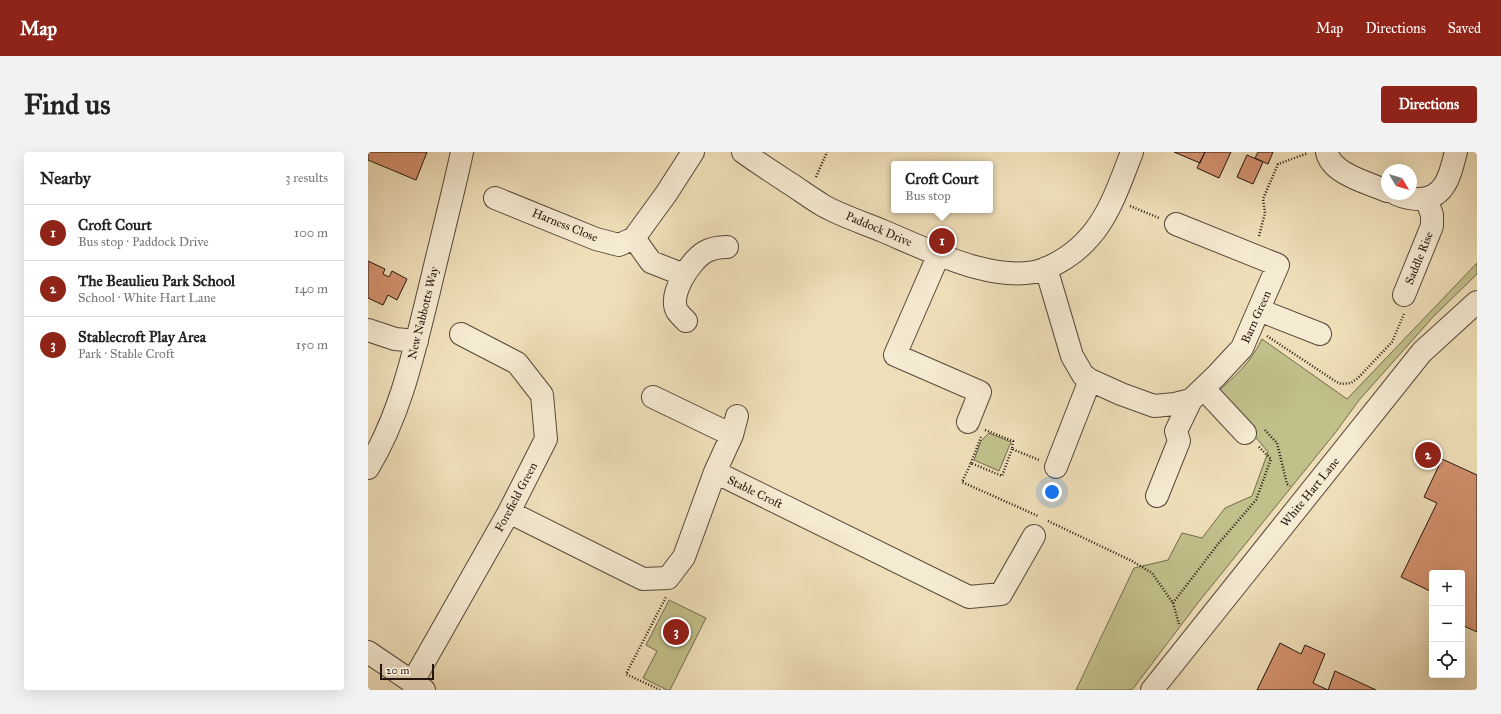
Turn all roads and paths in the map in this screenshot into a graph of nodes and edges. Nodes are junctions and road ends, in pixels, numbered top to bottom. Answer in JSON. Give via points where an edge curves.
{"nodes":[{"id":1,"x":462,"y":152,"type":"edge"},
{"id":2,"x":693,"y":152,"type":"edge"},
{"id":3,"x":744,"y":152,"type":"edge"},
{"id":4,"x":827,"y":152,"type":"edge"},
{"id":5,"x":1132,"y":152,"type":"edge"},
{"id":6,"x":1310,"y":152,"type":"edge"},
{"id":7,"x":1327,"y":152,"type":"edge"},
{"id":8,"x":1456,"y":152,"type":"edge"},
{"id":9,"x":1381,"y":188,"type":"edge"},
{"id":10,"x":808,"y":196,"type":"junction"},
{"id":11,"x":495,"y":198,"type":"dead end"},
{"id":12,"x":1426,"y":198,"type":"junction"},
{"id":13,"x":1417,"y":200,"type":"edge"},
{"id":14,"x":1124,"y":204,"type":"dead end"},
{"id":15,"x":1176,"y":224,"type":"joint"},
{"id":16,"x":634,"y":238,"type":"junction"},
{"id":17,"x":1257,"y":242,"type":"dead end"},
{"id":18,"x":727,"y":248,"type":"dead end"},
{"id":19,"x":940,"y":254,"type":"junction"},
{"id":20,"x":1046,"y":268,"type":"junction"},
{"id":21,"x":684,"y":275,"type":"junction"},
{"id":22,"x":1404,"y":295,"type":"joint"},
{"id":23,"x":1477,"y":302,"type":"edge"},
{"id":24,"x":1255,"y":319,"type":"junction"},
{"id":25,"x":686,"y":320,"type":"dead end"},
{"id":26,"x":368,"y":330,"type":"edge"},
{"id":27,"x":461,"y":334,"type":"dead end"},
{"id":28,"x":1320,"y":334,"type":"dead end"},
{"id":29,"x":416,"y":341,"type":"junction"},
{"id":30,"x":1090,"y":380,"type":"junction"},
{"id":31,"x":1197,"y":394,"type":"junction"},
{"id":32,"x":652,"y":398,"type":"dead end"},
{"id":33,"x":976,"y":426,"type":"junction"},
{"id":34,"x":1245,"y":433,"type":"joint"},
{"id":35,"x":1012,"y":449,"type":"junction"},
{"id":36,"x":970,"y":463,"type":"junction"},
{"id":37,"x":1056,"y":467,"type":"joint"},
{"id":38,"x":368,"y":468,"type":"edge"},
{"id":39,"x":715,"y":472,"type":"junction"},
{"id":40,"x":1157,"y":496,"type":"dead end"},
{"id":41,"x":509,"y":512,"type":"junction"},
{"id":42,"x":1040,"y":528,"type":"junction"},
{"id":43,"x":668,"y":578,"type":"junction"},
{"id":44,"x":1173,"y":603,"type":"junction"},
{"id":45,"x":1179,"y":627,"type":"dead end"},
{"id":46,"x":368,"y":652,"type":"edge"},
{"id":47,"x":418,"y":686,"type":"edge"},
{"id":48,"x":660,"y":690,"type":"edge"},
{"id":49,"x":1152,"y":690,"type":"edge"}],
"edges":[{"from":1,"to":29,"type":"street","name":"New Nabbotts Way"},
{"from":2,"to":16,"type":"street"},
{"from":3,"to":10,"type":"street","name":"Paddock Drive"},
{"from":4,"to":10,"type":"path"},
{"from":5,"to":20,"type":"street","name":"Paddock Drive","via":[[1111,205],[1097,230],[1063,260]]},
{"from":6,"to":17,"type":"path","via":[[1278,164],[1263,199],[1265,213]]},
{"from":7,"to":9,"type":"street","via":[[1336,167],[1346,174]]},
{"from":8,"to":12,"type":"street","via":[[1446,184],[1438,194]]},
{"from":10,"to":19,"type":"street","name":"Paddock Drive","via":[[825,206]]},
{"from":11,"to":16,"type":"street","name":"Harness Close","via":[[596,239],[619,245]]},
{"from":12,"to":13,"type":"street"},
{"from":12,"to":22,"type":"street","name":"Saddle Rise","via":[[1432,215],[1432,226]]},
{"from":14,"to":15,"type":"path"},
{"from":15,"to":24,"type":"street","name":"Barn Green","via":[[1278,265]]},
{"from":16,"to":21,"type":"street","via":[[651,262]]},
{"from":18,"to":21,"type":"street","via":[[706,251],[690,265]]},
{"from":19,"to":20,"type":"street","name":"Paddock Drive","via":[[980,269],[1019,274]]},
{"from":19,"to":33,"type":"street","via":[[895,356],[980,392]]},
{"from":20,"to":30,"type":"street","via":[[1072,356],[1083,375]]},
{"from":21,"to":25,"type":"street","via":[[675,304],[677,311]]},
{"from":22,"to":24,"type":"path","via":[[1411,298],[1392,342],[1351,383],[1341,384],[1335,381]]},
{"from":23,"to":49,"type":"street","name":"White Hart Lane","via":[[1422,352]]},
{"from":24,"to":28,"type":"street"},
{"from":24,"to":31,"type":"street","name":"Barn Green","via":[[1242,348]]},
{"from":26,"to":29,"type":"street","via":[[396,339]]},
{"from":27,"to":41,"type":"street","name":"Forefield Green","via":[[517,363],[542,395],[546,439]]},
{"from":29,"to":38,"type":"street","name":"New Nabbotts Way","via":[[400,400]]},
{"from":30,"to":31,"type":"street","via":[[1154,406],[1174,404]]},
{"from":30,"to":37,"type":"street"},
{"from":31,"to":34,"type":"street"},
{"from":31,"to":40,"type":"street","name":"Barn Green","via":[[1176,431],[1180,440]]},
{"from":32,"to":39,"type":"street","via":[[735,425]]},
{"from":33,"to":35,"type":"path","via":[[1013,441]]},
{"from":33,"to":36,"type":"path"},
{"from":34,"to":44,"type":"path","via":[[1271,459],[1256,500]]},
{"from":35,"to":36,"type":"path","via":[[1002,476]]},
{"from":35,"to":37,"type":"path"},
{"from":36,"to":42,"type":"path","via":[[962,482],[1039,516]]},
{"from":39,"to":42,"type":"street","name":"Stable Croft","via":[[969,597],[1001,594]]},
{"from":39,"to":43,"type":"street","name":"Stable Croft","via":[[684,557]]},
{"from":41,"to":43,"type":"street","via":[[643,580]]},
{"from":41,"to":47,"type":"street","name":"Forefield Green"},
{"from":42,"to":44,"type":"path","via":[[1132,561],[1152,573]]},
{"from":43,"to":48,"type":"path","via":[[666,599],[626,674]]},
{"from":44,"to":45,"type":"path"},
{"from":46,"to":47,"type":"street"}]}
